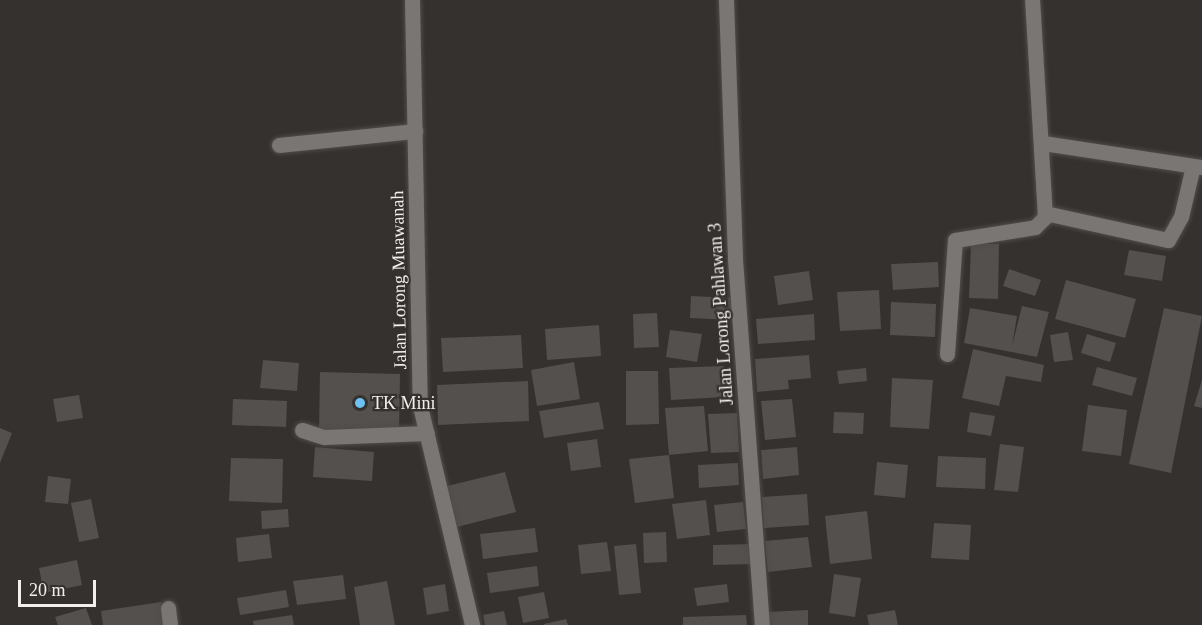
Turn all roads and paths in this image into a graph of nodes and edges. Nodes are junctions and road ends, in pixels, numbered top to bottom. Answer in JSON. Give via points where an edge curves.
{"nodes":[{"id":1,"x":412,"y":0,"type":"edge"},
{"id":2,"x":726,"y":0,"type":"edge"},
{"id":3,"x":1032,"y":0,"type":"edge"},
{"id":4,"x":416,"y":131,"type":"junction"},
{"id":5,"x":1043,"y":143,"type":"junction"},
{"id":6,"x":279,"y":145,"type":"dead end"},
{"id":7,"x":1198,"y":167,"type":"edge"},
{"id":8,"x":1045,"y":213,"type":"junction"},
{"id":9,"x":947,"y":354,"type":"dead end"},
{"id":10,"x":302,"y":430,"type":"dead end"},
{"id":11,"x":427,"y":433,"type":"junction"},
{"id":12,"x":168,"y":608,"type":"dead end"},
{"id":13,"x":170,"y":625,"type":"edge"},
{"id":14,"x":472,"y":625,"type":"edge"},
{"id":15,"x":762,"y":625,"type":"edge"}],
"edges":[{"from":1,"to":4,"type":"street","name":"Jalan Lorong Muawanah"},
{"from":2,"to":15,"type":"street","name":"Jalan Lorong Pahlawan 3","via":[[735,259]]},
{"from":3,"to":5,"type":"street"},
{"from":4,"to":6,"type":"street"},
{"from":4,"to":11,"type":"street","name":"Jalan Lorong Muawanah","via":[[420,406]]},
{"from":5,"to":7,"type":"street"},
{"from":5,"to":8,"type":"street"},
{"from":7,"to":8,"type":"street","via":[[1181,217],[1168,240]]},
{"from":8,"to":9,"type":"street","via":[[1035,227],[956,240]]},
{"from":10,"to":11,"type":"street","via":[[324,437]]},
{"from":11,"to":14,"type":"street","name":"Jalan Lorong Muawanah"},
{"from":12,"to":13,"type":"street"}]}
